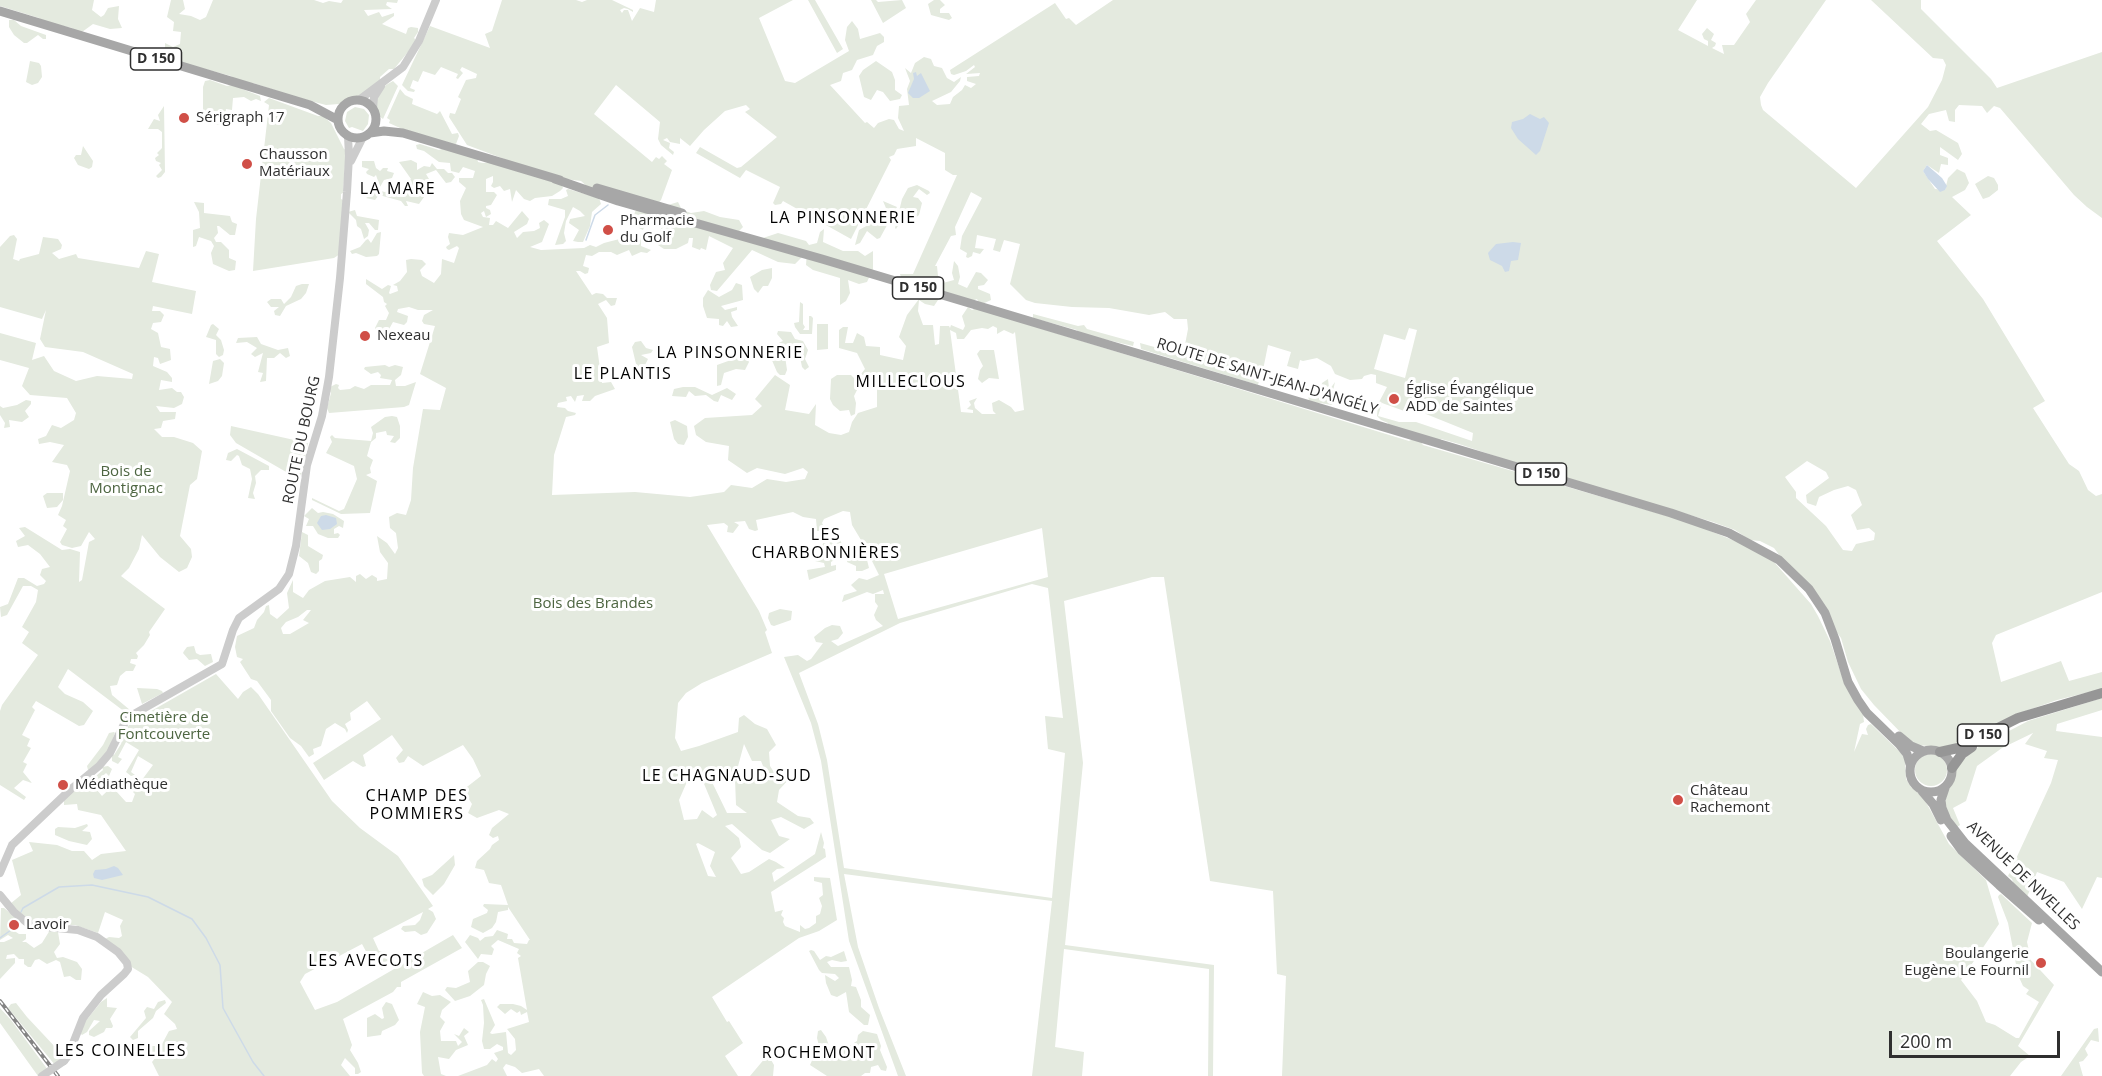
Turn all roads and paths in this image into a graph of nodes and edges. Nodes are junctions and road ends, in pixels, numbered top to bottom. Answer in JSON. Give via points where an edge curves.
{"nodes":[{"id":1,"x":436,"y":0,"type":"edge"},
{"id":2,"x":0,"y":12,"type":"edge"},
{"id":3,"x":384,"y":82,"type":"junction"},
{"id":4,"x":359,"y":100,"type":"junction"},
{"id":5,"x":312,"y":106,"type":"junction"},
{"id":6,"x":343,"y":106,"type":"junction"},
{"id":7,"x":375,"y":114,"type":"junction"},
{"id":8,"x":338,"y":120,"type":"junction"},
{"id":9,"x":403,"y":133,"type":"junction"},
{"id":10,"x":366,"y":135,"type":"junction"},
{"id":11,"x":348,"y":136,"type":"junction"},
{"id":12,"x":349,"y":168,"type":"junction"},
{"id":13,"x":1840,"y":654,"type":"junction"},
{"id":14,"x":2102,"y":693,"type":"edge"},
{"id":15,"x":2027,"y":716,"type":"junction"},
{"id":16,"x":1923,"y":751,"type":"junction"},
{"id":17,"x":1940,"y":752,"type":"junction"},
{"id":18,"x":1910,"y":764,"type":"junction"},
{"id":19,"x":1952,"y":768,"type":"junction"},
{"id":20,"x":1945,"y":788,"type":"junction"},
{"id":21,"x":1922,"y":791,"type":"junction"},
{"id":22,"x":0,"y":873,"type":"edge"},
{"id":23,"x":0,"y":895,"type":"edge"},
{"id":24,"x":2079,"y":951,"type":"junction"},
{"id":25,"x":2102,"y":972,"type":"edge"},
{"id":26,"x":42,"y":1076,"type":"edge"}],
"edges":[{"from":1,"to":3,"type":"street","via":[[412,53],[403,67]]},
{"from":2,"to":5,"type":"main road","number":"D 150"},
{"from":3,"to":4,"type":"street"},
{"from":3,"to":7,"type":"street","via":[[374,97]]},
{"from":4,"to":6,"type":"main road"},
{"from":4,"to":7,"type":"main road","via":[[365,101]]},
{"from":5,"to":6,"type":"main road","number":"D 150"},
{"from":5,"to":8,"type":"main road","number":"D 150"},
{"from":6,"to":8,"type":"main road"},
{"from":7,"to":9,"type":"main road","name":"ROUTE DE SAINT-JEAN-D'ANGÉLY","number":"D 150"},
{"from":7,"to":10,"type":"main road"},
{"from":8,"to":11,"type":"main road"},
{"from":9,"to":10,"type":"main road","name":"ROUTE DE SAINT-JEAN-D'ANGÉLY","number":"D 150","via":[[380,131]]},
{"from":9,"to":13,"type":"main road","name":"ROUTE DE SAINT-JEAN-D'ANGÉLY","number":"D 150","via":[[618,201],[804,253],[1729,533],[1779,560],[1809,589],[1825,613]]},
{"from":10,"to":11,"type":"main road"},
{"from":10,"to":12,"type":"street","name":"ROUTE DU BOURG","via":[[355,149]]},
{"from":11,"to":12,"type":"street","name":"ROUTE DU BOURG"},
{"from":12,"to":22,"type":"street","name":"ROUTE DU BOURG","via":[[329,377],[307,465],[289,574],[279,589],[239,618],[222,664],[127,718],[110,753],[12,845]]},
{"from":13,"to":16,"type":"main road","name":"ROUTE DE SAINT-JEAN-D'ANGÉLY","number":"D 150","via":[[1857,688],[1875,712],[1905,742]]},
{"from":13,"to":18,"type":"main road","name":"ROUTE DE SAINT-JEAN-D'ANGÉLY","number":"D 150","via":[[1858,700],[1907,754]]},
{"from":14,"to":15,"type":"highway","number":"D 150"},
{"from":15,"to":17,"type":"highway","number":"D 150","via":[[1958,748]]},
{"from":15,"to":19,"type":"highway","number":"D 150","via":[[1968,749]]},
{"from":16,"to":17,"type":"main road"},
{"from":16,"to":18,"type":"main road"},
{"from":17,"to":19,"type":"main road"},
{"from":18,"to":21,"type":"main road","via":[[1912,783]]},
{"from":19,"to":20,"type":"main road"},
{"from":20,"to":21,"type":"main road","via":[[1934,793]]},
{"from":20,"to":24,"type":"main road","name":"AVENUE DE NIVELLES","via":[[1942,808],[1954,831]]},
{"from":21,"to":24,"type":"main road","name":"AVENUE DE NIVELLES","via":[[1962,851]]},
{"from":23,"to":26,"type":"street","bridge":true,"via":[[20,918],[35,926],[78,930],[97,937],[127,963],[128,969],[83,1018],[68,1056]]},
{"from":24,"to":25,"type":"main road","name":"AVENUE DE NIVELLES"}]}
